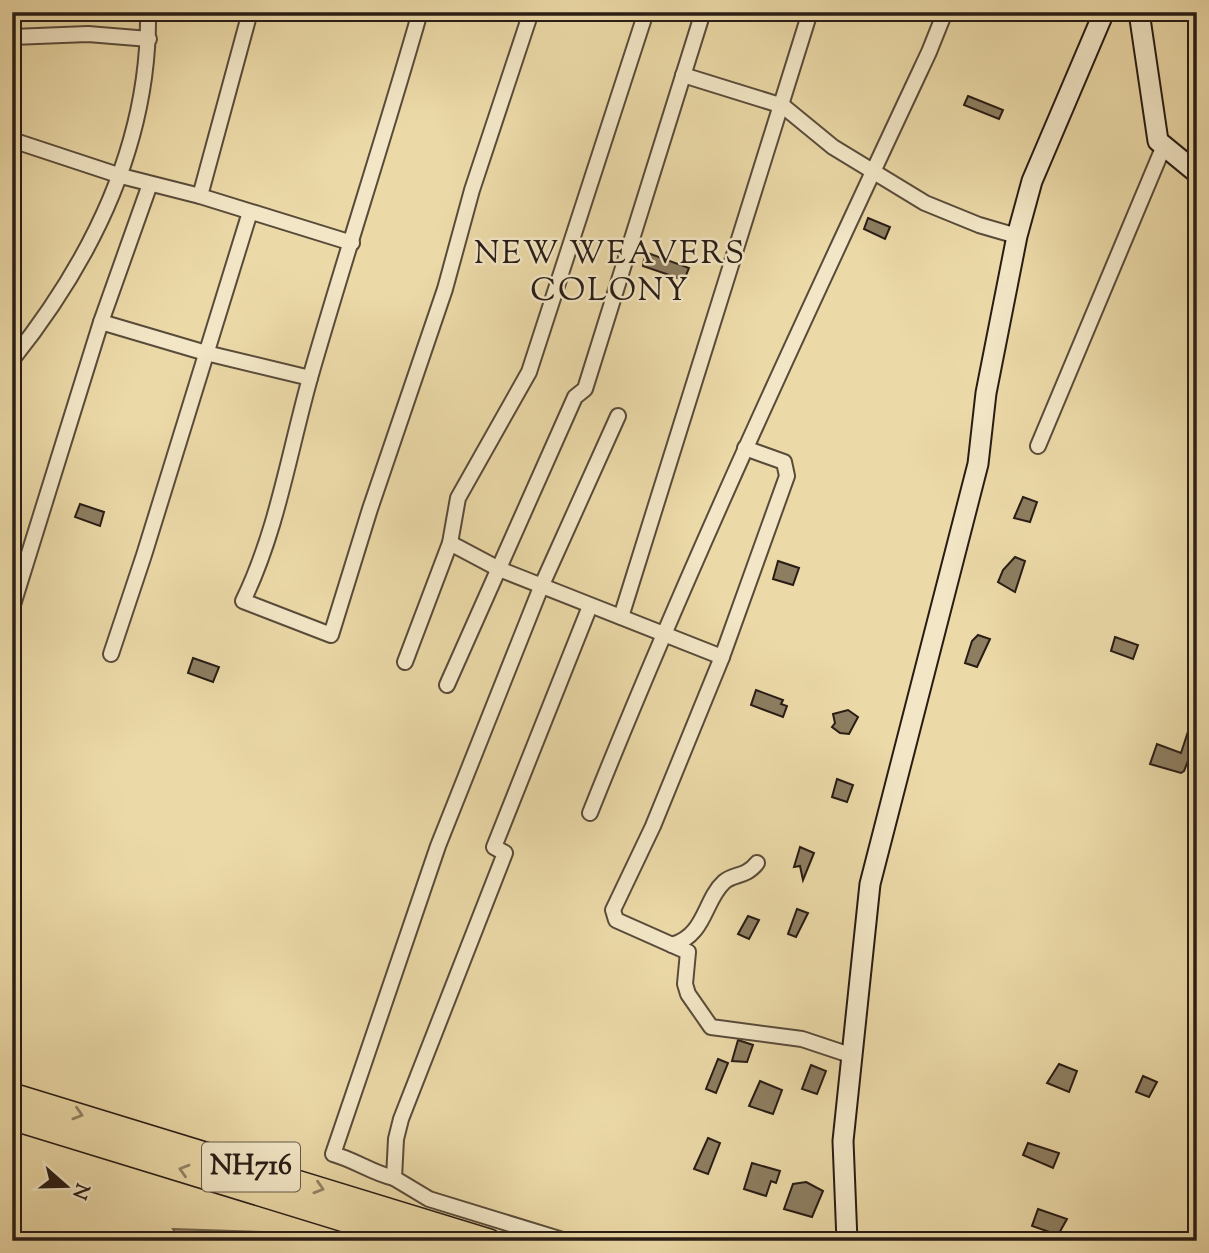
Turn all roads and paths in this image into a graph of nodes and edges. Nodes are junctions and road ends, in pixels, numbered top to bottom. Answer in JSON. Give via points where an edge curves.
{"nodes":[{"id":1,"x":148,"y":12,"type":"edge"},
{"id":2,"x":250,"y":12,"type":"edge"},
{"id":3,"x":420,"y":12,"type":"edge"},
{"id":4,"x":531,"y":12,"type":"edge"},
{"id":5,"x":646,"y":12,"type":"edge"},
{"id":6,"x":703,"y":12,"type":"edge"},
{"id":7,"x":810,"y":12,"type":"edge"},
{"id":8,"x":945,"y":12,"type":"edge"},
{"id":9,"x":1104,"y":12,"type":"edge"},
{"id":10,"x":1139,"y":12,"type":"edge"},
{"id":11,"x":12,"y":37,"type":"edge"},
{"id":12,"x":149,"y":39,"type":"junction"},
{"id":13,"x":683,"y":75,"type":"junction"},
{"id":14,"x":783,"y":106,"type":"junction"},
{"id":15,"x":12,"y":140,"type":"edge"},
{"id":16,"x":1163,"y":148,"type":"junction"},
{"id":17,"x":874,"y":169,"type":"junction"},
{"id":18,"x":1197,"y":173,"type":"edge"},
{"id":19,"x":121,"y":176,"type":"junction"},
{"id":20,"x":150,"y":184,"type":"junction"},
{"id":21,"x":200,"y":196,"type":"junction"},
{"id":22,"x":250,"y":212,"type":"junction"},
{"id":23,"x":1017,"y":236,"type":"junction"},
{"id":24,"x":352,"y":243,"type":"junction"},
{"id":25,"x":101,"y":322,"type":"junction"},
{"id":26,"x":206,"y":353,"type":"junction"},
{"id":27,"x":12,"y":360,"type":"edge"},
{"id":28,"x":310,"y":379,"type":"junction"},
{"id":29,"x":618,"y":416,"type":"dead end"},
{"id":30,"x":1038,"y":446,"type":"dead end"},
{"id":31,"x":745,"y":448,"type":"junction"},
{"id":32,"x":450,"y":542,"type":"junction"},
{"id":33,"x":499,"y":569,"type":"junction"},
{"id":34,"x":541,"y":587,"type":"junction"},
{"id":35,"x":590,"y":606,"type":"junction"},
{"id":36,"x":12,"y":608,"type":"edge"},
{"id":37,"x":621,"y":617,"type":"junction"},
{"id":38,"x":662,"y":633,"type":"junction"},
{"id":39,"x":111,"y":654,"type":"dead end"},
{"id":40,"x":722,"y":657,"type":"junction"},
{"id":41,"x":405,"y":662,"type":"dead end"},
{"id":42,"x":447,"y":685,"type":"dead end"},
{"id":43,"x":590,"y":813,"type":"dead end"},
{"id":44,"x":757,"y":863,"type":"dead end"},
{"id":45,"x":672,"y":945,"type":"junction"},
{"id":46,"x":850,"y":1058,"type":"junction"},
{"id":47,"x":12,"y":1095,"type":"edge"},
{"id":48,"x":12,"y":1118,"type":"edge"},
{"id":49,"x":394,"y":1178,"type":"junction"},
{"id":50,"x":412,"y":1241,"type":"edge"},
{"id":51,"x":489,"y":1241,"type":"edge"},
{"id":52,"x":566,"y":1241,"type":"edge"},
{"id":53,"x":847,"y":1241,"type":"edge"}],
"edges":[{"from":1,"to":12,"type":"street"},
{"from":2,"to":21,"type":"street"},
{"from":3,"to":24,"type":"street"},
{"from":4,"to":28,"type":"street","via":[[331,635],[243,601],[276,512]]},
{"from":5,"to":32,"type":"street","via":[[529,372],[458,498]]},
{"from":6,"to":13,"type":"street"},
{"from":7,"to":14,"type":"street"},
{"from":8,"to":17,"type":"street"},
{"from":9,"to":23,"type":"main road","via":[[1032,181]]},
{"from":10,"to":16,"type":"main road","via":[[1158,141]]},
{"from":11,"to":12,"type":"street","via":[[88,34]]},
{"from":12,"to":19,"type":"street","via":[[138,118]]},
{"from":13,"to":14,"type":"street"},
{"from":13,"to":33,"type":"street","via":[[585,389],[575,397]]},
{"from":14,"to":17,"type":"street","via":[[833,147]]},
{"from":14,"to":37,"type":"street"},
{"from":15,"to":19,"type":"street"},
{"from":16,"to":18,"type":"main road"},
{"from":16,"to":30,"type":"street"},
{"from":17,"to":23,"type":"street","via":[[925,203]]},
{"from":17,"to":31,"type":"street"},
{"from":19,"to":20,"type":"street"},
{"from":19,"to":27,"type":"street","via":[[84,259]]},
{"from":20,"to":21,"type":"street"},
{"from":20,"to":25,"type":"street"},
{"from":21,"to":22,"type":"street"},
{"from":22,"to":24,"type":"street"},
{"from":22,"to":26,"type":"street"},
{"from":23,"to":46,"type":"main road","via":[[986,393],[978,464],[870,884]]},
{"from":24,"to":28,"type":"street"},
{"from":25,"to":26,"type":"street"},
{"from":25,"to":36,"type":"street"},
{"from":26,"to":28,"type":"street"},
{"from":26,"to":39,"type":"street"},
{"from":29,"to":34,"type":"street"},
{"from":31,"to":38,"type":"street"},
{"from":31,"to":40,"type":"street","via":[[784,462],[787,476]]},
{"from":32,"to":33,"type":"street"},
{"from":32,"to":41,"type":"street"},
{"from":33,"to":34,"type":"street"},
{"from":33,"to":42,"type":"street"},
{"from":34,"to":35,"type":"street"},
{"from":34,"to":49,"type":"street","via":[[438,846],[333,1154]]},
{"from":35,"to":37,"type":"street"},
{"from":35,"to":49,"type":"street","via":[[494,847],[505,853],[401,1119]]},
{"from":37,"to":38,"type":"street"},
{"from":38,"to":40,"type":"street"},
{"from":38,"to":43,"type":"street"},
{"from":40,"to":45,"type":"street","via":[[613,910],[616,920],[626,926]]},
{"from":44,"to":45,"type":"street","via":[[745,875],[724,882],[689,937]]},
{"from":45,"to":46,"type":"street","via":[[688,952],[688,994],[711,1027],[802,1039]]},
{"from":46,"to":53,"type":"main road","via":[[843,1141]]},
{"from":47,"to":51,"type":"highway","number":"NH716","one_way":true},
{"from":50,"to":48,"type":"highway","number":"NH716","one_way":true},
{"from":49,"to":52,"type":"street","via":[[429,1199]]}]}
